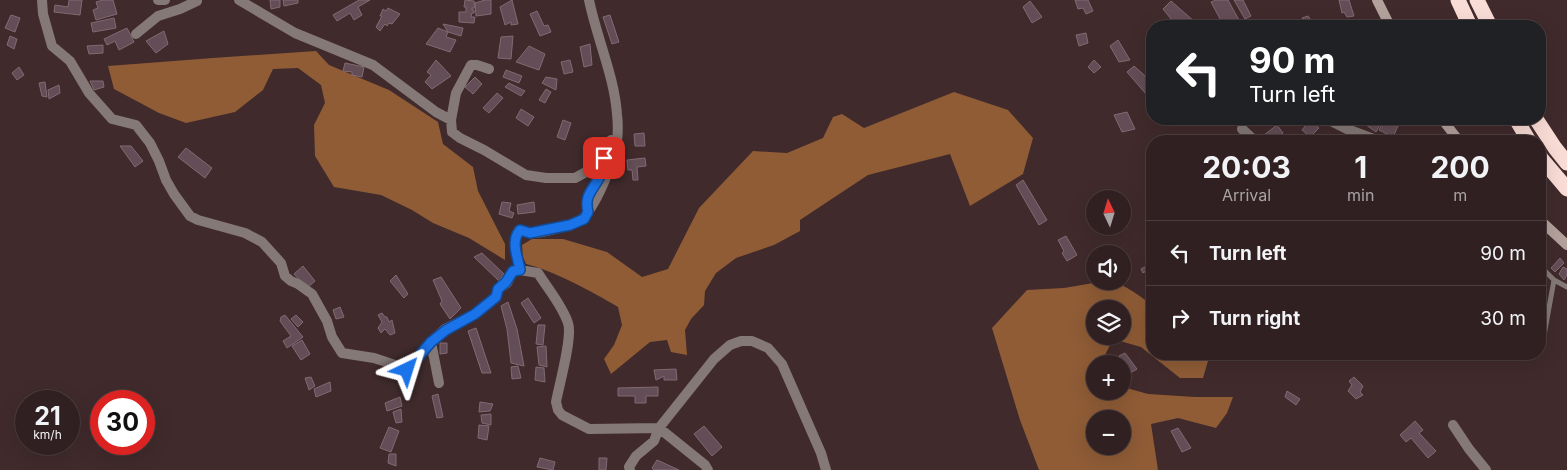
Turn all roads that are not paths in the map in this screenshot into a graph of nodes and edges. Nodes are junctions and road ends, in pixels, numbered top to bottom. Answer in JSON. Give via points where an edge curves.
{"nodes":[{"id":1,"x":42,"y":0,"type":"edge"},
{"id":2,"x":158,"y":0,"type":"edge"},
{"id":3,"x":165,"y":0,"type":"edge"},
{"id":4,"x":194,"y":0,"type":"edge"},
{"id":5,"x":240,"y":0,"type":"edge"},
{"id":6,"x":589,"y":0,"type":"edge"},
{"id":7,"x":1377,"y":0,"type":"edge"},
{"id":8,"x":1458,"y":0,"type":"edge"},
{"id":9,"x":1477,"y":0,"type":"edge"},
{"id":10,"x":1387,"y":20,"type":"edge"},
{"id":11,"x":1467,"y":20,"type":"edge"},
{"id":12,"x":1487,"y":20,"type":"edge"},
{"id":13,"x":136,"y":34,"type":"dead end"},
{"id":14,"x":489,"y":69,"type":"dead end"},
{"id":15,"x":451,"y":120,"type":"junction"},
{"id":16,"x":617,"y":123,"type":"junction"},
{"id":17,"x":1338,"y":125,"type":"edge"},
{"id":18,"x":1447,"y":125,"type":"edge"},
{"id":19,"x":1540,"y":125,"type":"edge"},
{"id":20,"x":1242,"y":129,"type":"dead end"},
{"id":21,"x":1248,"y":135,"type":"edge"},
{"id":22,"x":1356,"y":135,"type":"edge"},
{"id":23,"x":1454,"y":135,"type":"edge"},
{"id":24,"x":604,"y":158,"type":"junction"},
{"id":25,"x":1567,"y":163,"type":"edge"},
{"id":26,"x":1546,"y":164,"type":"edge"},
{"id":27,"x":1567,"y":189,"type":"edge"},
{"id":28,"x":588,"y":212,"type":"junction"},
{"id":29,"x":1546,"y":226,"type":"edge"},
{"id":30,"x":1567,"y":245,"type":"edge"},
{"id":31,"x":520,"y":270,"type":"junction"},
{"id":32,"x":1546,"y":272,"type":"edge"},
{"id":33,"x":1554,"y":280,"type":"junction"},
{"id":34,"x":1567,"y":287,"type":"edge"},
{"id":35,"x":1546,"y":321,"type":"edge"},
{"id":36,"x":431,"y":342,"type":"junction"},
{"id":37,"x":440,"y":383,"type":"dead end"},
{"id":38,"x":1452,"y":425,"type":"dead end"},
{"id":39,"x":659,"y":428,"type":"junction"},
{"id":40,"x":630,"y":470,"type":"edge"},
{"id":41,"x":708,"y":470,"type":"edge"},
{"id":42,"x":826,"y":470,"type":"edge"},
{"id":43,"x":1486,"y":470,"type":"edge"}],
"edges":[{"from":1,"to":36,"type":"street","via":[[52,46],[70,61],[89,93],[112,119],[136,125],[150,143],[166,180],[190,216],[245,233],[262,242],[281,263],[285,276],[312,294],[342,353],[374,358],[407,370]]},
{"from":2,"to":3,"type":"street"},
{"from":4,"to":13,"type":"street","via":[[197,0],[158,16]]},
{"from":5,"to":15,"type":"street","via":[[295,33],[373,65]]},
{"from":6,"to":16,"type":"street","via":[[615,93]]},
{"from":7,"to":10,"type":"main road"},
{"from":8,"to":11,"type":"highway"},
{"from":9,"to":12,"type":"highway"},
{"from":14,"to":15,"type":"street","via":[[471,65],[456,93]]},
{"from":15,"to":24,"type":"street","via":[[452,132],[460,138],[526,175],[575,178]]},
{"from":16,"to":24,"type":"street"},
{"from":16,"to":28,"type":"street","via":[[617,142],[605,180]]},
{"from":17,"to":22,"type":"street"},
{"from":18,"to":23,"type":"main road"},
{"from":19,"to":25,"type":"highway"},
{"from":20,"to":21,"type":"street"},
{"from":24,"to":28,"type":"street","via":[[600,176],[589,192]]},
{"from":26,"to":27,"type":"highway"},
{"from":28,"to":31,"type":"street","via":[[584,219],[570,225],[530,233],[520,230],[514,244]]},
{"from":29,"to":30,"type":"main road"},
{"from":31,"to":36,"type":"street","via":[[513,271],[498,289],[496,297],[475,314]]},
{"from":31,"to":39,"type":"street","via":[[538,273],[569,324],[570,339],[556,402],[558,410],[589,429]]},
{"from":32,"to":33,"type":"lane"},
{"from":33,"to":34,"type":"lane"},
{"from":33,"to":35,"type":"lane"},
{"from":36,"to":37,"type":"street"},
{"from":38,"to":43,"type":"street"},
{"from":39,"to":40,"type":"street","via":[[654,441],[636,456]]},
{"from":39,"to":41,"type":"street"},
{"from":39,"to":42,"type":"street","via":[[714,359],[730,345],[752,341],[768,348],[782,364]]}]}
